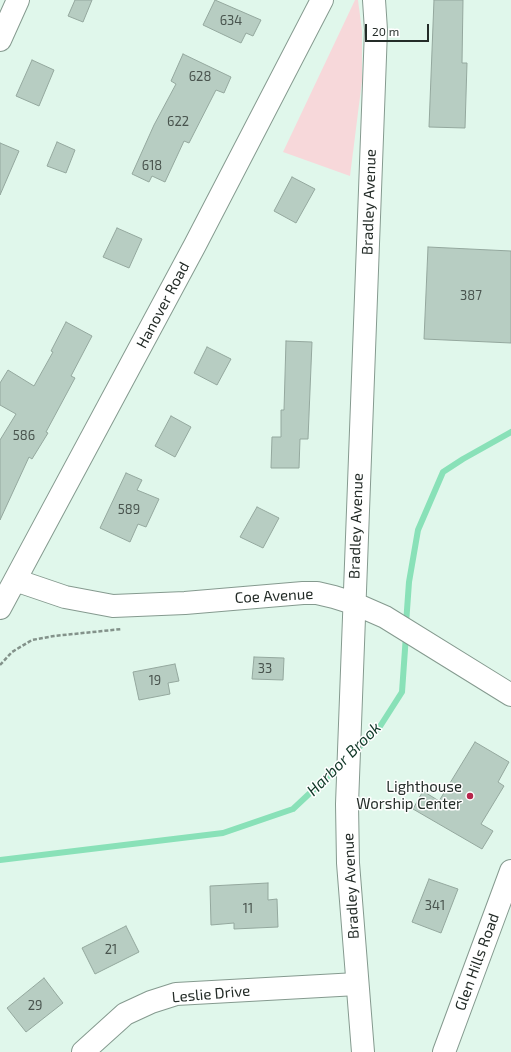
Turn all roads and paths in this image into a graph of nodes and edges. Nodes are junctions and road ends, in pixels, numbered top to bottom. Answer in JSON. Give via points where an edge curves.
{"nodes":[{"id":1,"x":18,"y":0,"type":"edge"},
{"id":2,"x":322,"y":0,"type":"edge"},
{"id":3,"x":374,"y":0,"type":"edge"},
{"id":4,"x":0,"y":40,"type":"edge"},
{"id":5,"x":16,"y":580,"type":"junction"},
{"id":6,"x":354,"y":603,"type":"junction"},
{"id":7,"x":0,"y":608,"type":"edge"},
{"id":8,"x":511,"y":695,"type":"edge"},
{"id":9,"x":511,"y":871,"type":"edge"},
{"id":10,"x":357,"y":984,"type":"junction"},
{"id":11,"x":83,"y":1052,"type":"edge"},
{"id":12,"x":363,"y":1052,"type":"edge"},
{"id":13,"x":444,"y":1052,"type":"edge"}],
"edges":[{"from":1,"to":4,"type":"street"},
{"from":2,"to":5,"type":"street","name":"Hanover Road","via":[[188,259]]},
{"from":3,"to":6,"type":"street","name":"Bradley Avenue","via":[[376,30]]},
{"from":5,"to":6,"type":"street","name":"Coe Avenue","via":[[70,599],[113,606],[172,604],[303,593],[317,593]]},
{"from":5,"to":7,"type":"street","name":"Hanover Road"},
{"from":6,"to":8,"type":"street","name":"Coe Avenue","via":[[385,617]]},
{"from":6,"to":10,"type":"street","name":"Bradley Avenue","via":[[347,804],[348,863]]},
{"from":9,"to":13,"type":"street","name":"Glen Hills Road"},
{"from":10,"to":11,"type":"street","name":"Leslie Drive","via":[[176,994],[125,1014]]},
{"from":10,"to":12,"type":"street","name":"Bradley Avenue"}]}
